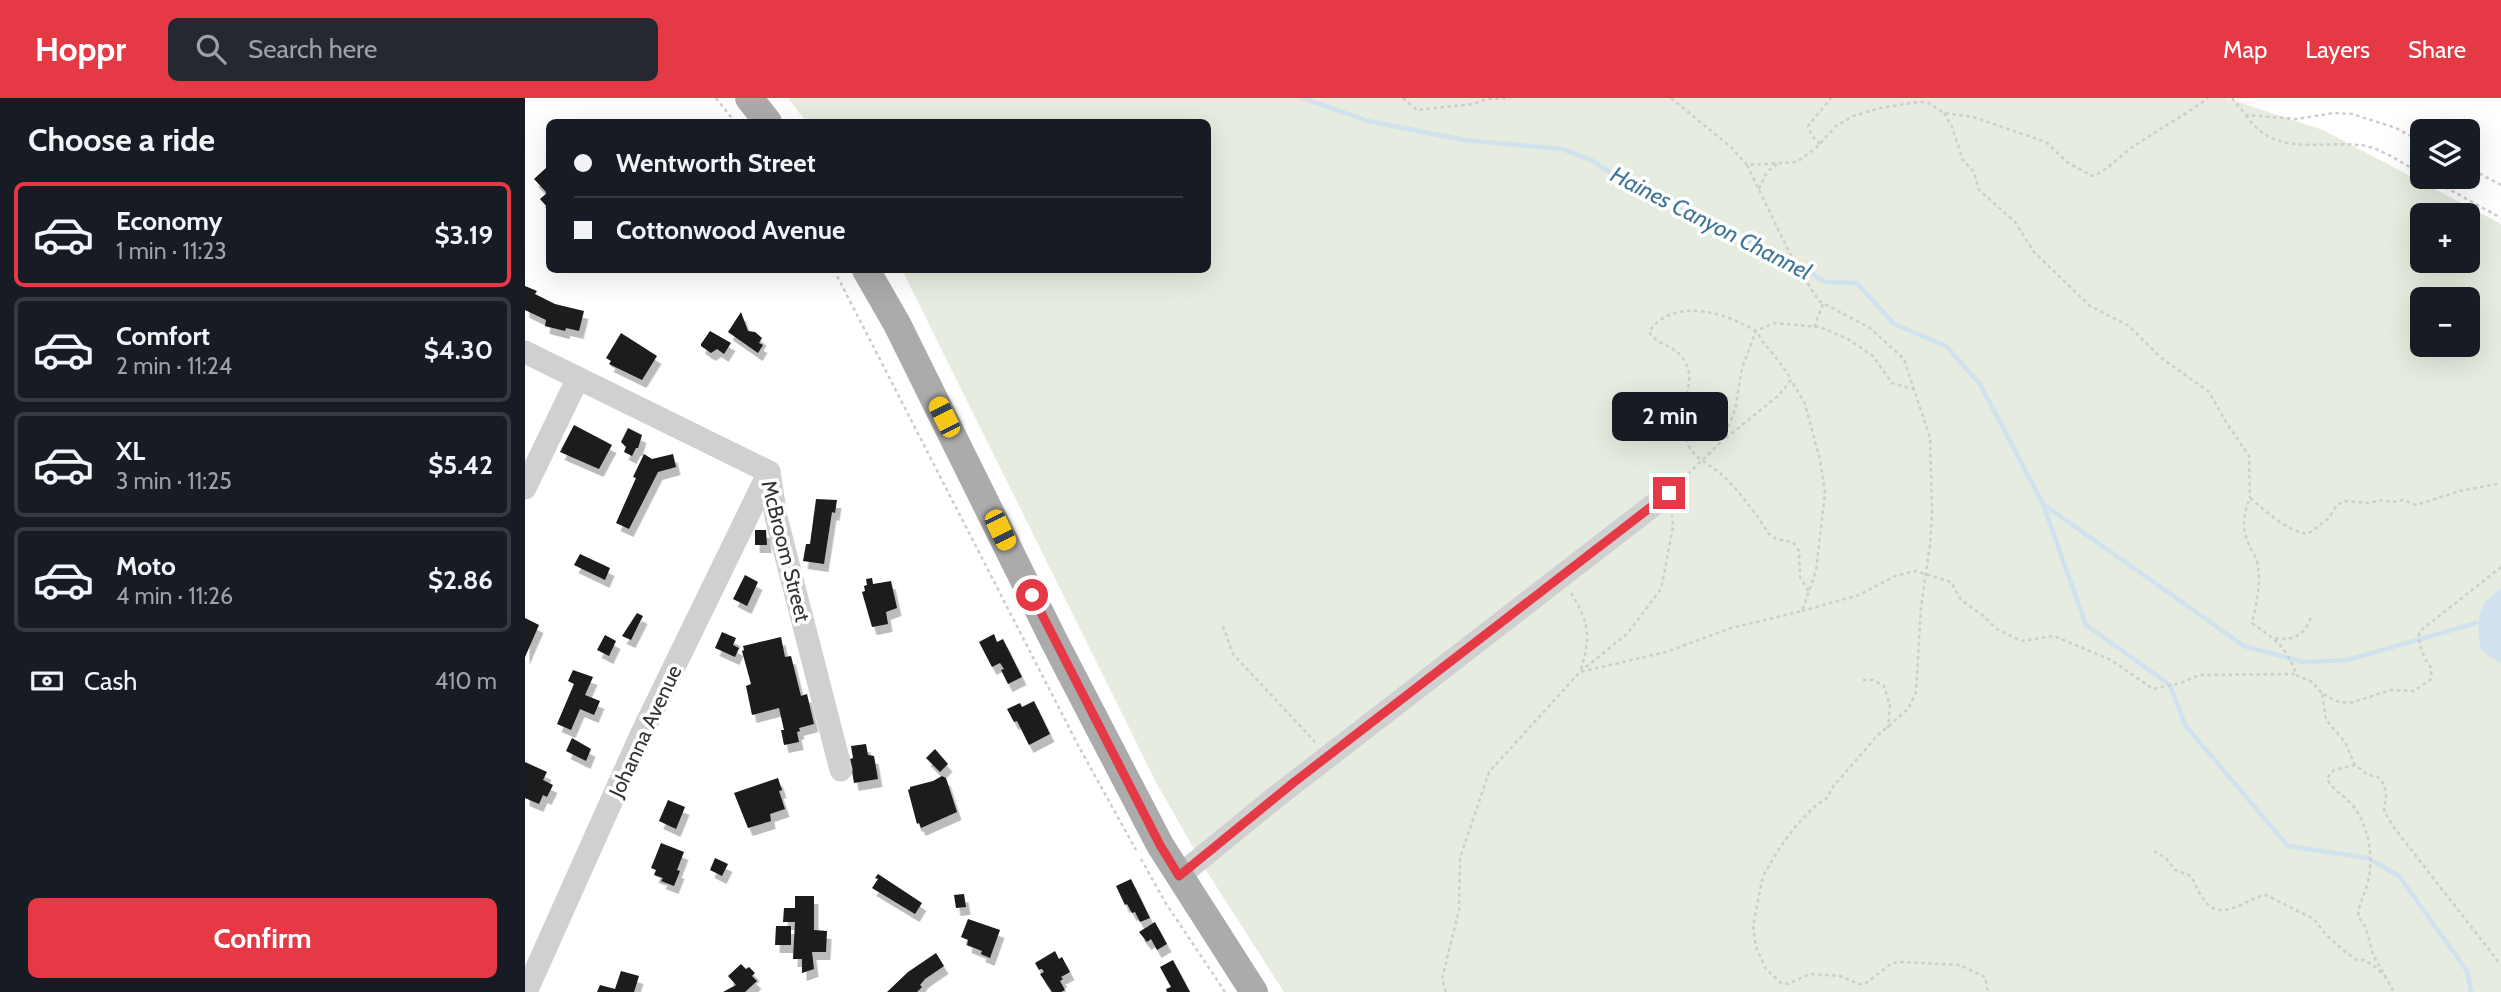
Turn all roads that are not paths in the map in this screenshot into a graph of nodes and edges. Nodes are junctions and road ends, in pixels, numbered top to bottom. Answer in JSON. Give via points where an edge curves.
{"nodes":[{"id":1,"x":749,"y":98,"type":"edge"},
{"id":2,"x":766,"y":119,"type":"edge"},
{"id":3,"x":868,"y":273,"type":"edge"},
{"id":4,"x":525,"y":352,"type":"edge"},
{"id":5,"x":578,"y":377,"type":"junction"},
{"id":6,"x":769,"y":472,"type":"junction"},
{"id":7,"x":525,"y":488,"type":"edge"},
{"id":8,"x":1669,"y":493,"type":"road end"},
{"id":9,"x":841,"y":770,"type":"dead end"},
{"id":10,"x":1179,"y":876,"type":"junction"},
{"id":11,"x":526,"y":992,"type":"edge"},
{"id":12,"x":1254,"y":992,"type":"edge"}],
"edges":[{"from":1,"to":2,"type":"main road"},
{"from":3,"to":10,"type":"main road"},
{"from":4,"to":5,"type":"street","name":"McBroom Street"},
{"from":5,"to":6,"type":"street","name":"McBroom Street"},
{"from":5,"to":7,"type":"street"},
{"from":6,"to":9,"type":"street","name":"McBroom Street","via":[[776,517]]},
{"from":6,"to":11,"type":"street","name":"Johanna Avenue","via":[[641,735]]},
{"from":8,"to":10,"type":"street"},
{"from":10,"to":12,"type":"main road"}]}
